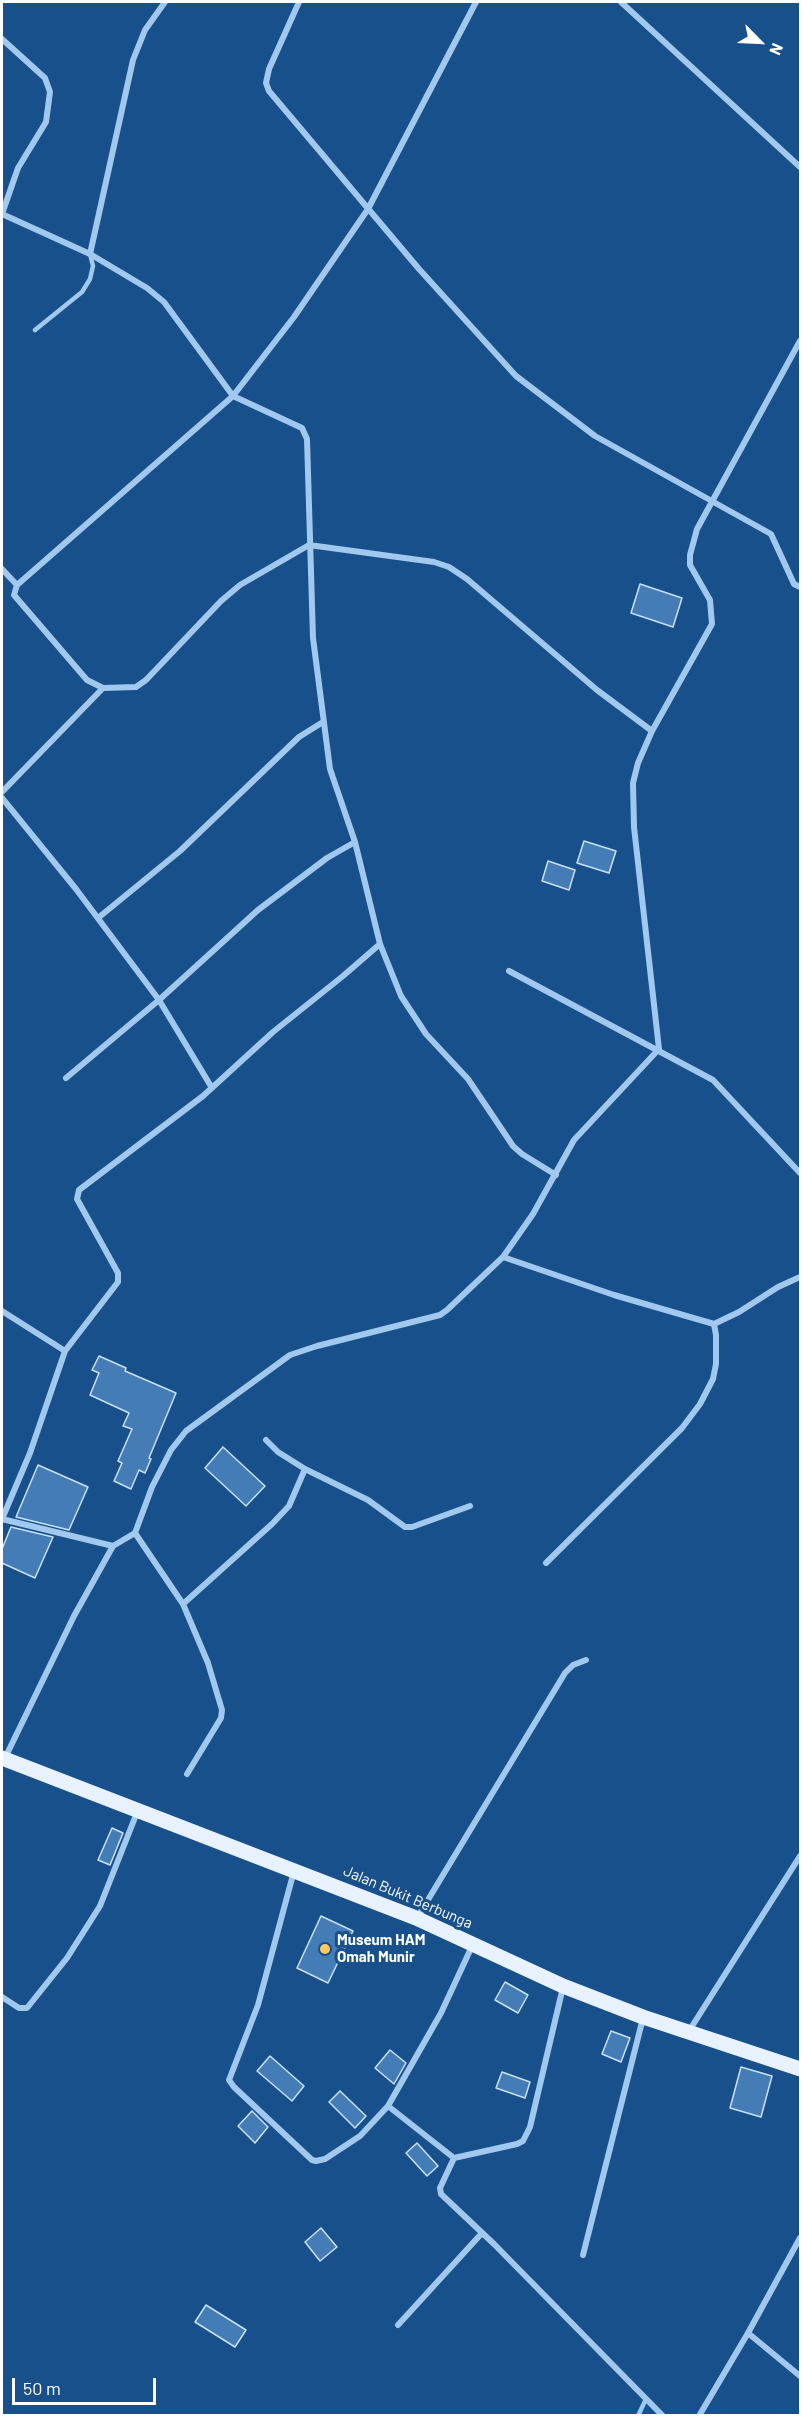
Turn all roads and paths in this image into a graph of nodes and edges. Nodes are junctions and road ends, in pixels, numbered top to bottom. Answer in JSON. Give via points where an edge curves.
{"nodes":[{"id":1,"x":165,"y":2,"type":"edge"},
{"id":2,"x":299,"y":2,"type":"edge"},
{"id":3,"x":476,"y":2,"type":"edge"},
{"id":4,"x":621,"y":2,"type":"edge"},
{"id":5,"x":2,"y":39,"type":"edge"},
{"id":6,"x":801,"y":167,"type":"edge"},
{"id":7,"x":368,"y":208,"type":"junction"},
{"id":8,"x":2,"y":214,"type":"edge"},
{"id":9,"x":90,"y":254,"type":"junction"},
{"id":10,"x":35,"y":330,"type":"dead end"},
{"id":11,"x":801,"y":341,"type":"edge"},
{"id":12,"x":233,"y":396,"type":"junction"},
{"id":13,"x":712,"y":501,"type":"junction"},
{"id":14,"x":309,"y":545,"type":"junction"},
{"id":15,"x":2,"y":569,"type":"edge"},
{"id":16,"x":17,"y":585,"type":"junction"},
{"id":17,"x":801,"y":587,"type":"edge"},
{"id":18,"x":104,"y":688,"type":"junction"},
{"id":19,"x":323,"y":722,"type":"junction"},
{"id":20,"x":652,"y":731,"type":"junction"},
{"id":21,"x":2,"y":792,"type":"edge"},
{"id":22,"x":2,"y":798,"type":"edge"},
{"id":23,"x":355,"y":843,"type":"junction"},
{"id":24,"x":98,"y":918,"type":"junction"},
{"id":25,"x":380,"y":944,"type":"junction"},
{"id":26,"x":509,"y":971,"type":"dead end"},
{"id":27,"x":159,"y":1000,"type":"junction"},
{"id":28,"x":659,"y":1049,"type":"junction"},
{"id":29,"x":66,"y":1078,"type":"dead end"},
{"id":30,"x":212,"y":1088,"type":"junction"},
{"id":31,"x":801,"y":1173,"type":"edge"},
{"id":32,"x":556,"y":1174,"type":"junction"},
{"id":33,"x":503,"y":1257,"type":"junction"},
{"id":34,"x":801,"y":1277,"type":"edge"},
{"id":35,"x":2,"y":1311,"type":"edge"},
{"id":36,"x":714,"y":1323,"type":"junction"},
{"id":37,"x":65,"y":1351,"type":"junction"},
{"id":38,"x":266,"y":1440,"type":"dead end"},
{"id":39,"x":305,"y":1470,"type":"junction"},
{"id":40,"x":470,"y":1506,"type":"dead end"},
{"id":41,"x":2,"y":1519,"type":"edge"},
{"id":42,"x":135,"y":1533,"type":"junction"},
{"id":43,"x":113,"y":1546,"type":"junction"},
{"id":44,"x":546,"y":1563,"type":"dead end"},
{"id":45,"x":183,"y":1604,"type":"junction"},
{"id":46,"x":586,"y":1660,"type":"dead end"},
{"id":47,"x":3,"y":1758,"type":"edge"},
{"id":48,"x":187,"y":1774,"type":"dead end"},
{"id":49,"x":139,"y":1809,"type":"junction"},
{"id":50,"x":801,"y":1856,"type":"edge"},
{"id":51,"x":295,"y":1870,"type":"junction"},
{"id":52,"x":416,"y":1918,"type":"junction"},
{"id":53,"x":473,"y":1944,"type":"junction"},
{"id":54,"x":563,"y":1986,"type":"junction"},
{"id":55,"x":2,"y":1997,"type":"edge"},
{"id":56,"x":644,"y":2017,"type":"junction"},
{"id":57,"x":689,"y":2031,"type":"junction"},
{"id":58,"x":801,"y":2069,"type":"edge"},
{"id":59,"x":387,"y":2106,"type":"junction"},
{"id":60,"x":454,"y":2158,"type":"junction"},
{"id":61,"x":482,"y":2233,"type":"junction"},
{"id":62,"x":801,"y":2238,"type":"edge"},
{"id":63,"x":583,"y":2255,"type":"dead end"},
{"id":64,"x":398,"y":2325,"type":"dead end"},
{"id":65,"x":748,"y":2333,"type":"junction"},
{"id":66,"x":801,"y":2376,"type":"edge"},
{"id":67,"x":646,"y":2399,"type":"junction"},
{"id":68,"x":638,"y":2415,"type":"edge"},
{"id":69,"x":663,"y":2415,"type":"edge"},
{"id":70,"x":699,"y":2415,"type":"edge"}],
"edges":[{"from":1,"to":9,"type":"street","via":[[145,30],[133,60]]},
{"from":2,"to":7,"type":"street","via":[[268,69],[266,83]]},
{"from":3,"to":7,"type":"street"},
{"from":4,"to":6,"type":"street"},
{"from":5,"to":8,"type":"street","via":[[45,78],[50,92],[46,122],[18,168]]},
{"from":7,"to":12,"type":"street","via":[[294,317]]},
{"from":7,"to":13,"type":"street","via":[[516,376],[596,436]]},
{"from":8,"to":9,"type":"street"},
{"from":9,"to":10,"type":"lane","via":[[93,266],[82,292]]},
{"from":9,"to":12,"type":"street","via":[[164,302]]},
{"from":11,"to":13,"type":"street"},
{"from":12,"to":14,"type":"street","via":[[298,425],[304,433]]},
{"from":12,"to":16,"type":"street"},
{"from":13,"to":17,"type":"street","via":[[771,534],[794,584]]},
{"from":13,"to":20,"type":"street","via":[[690,555],[694,574],[710,600],[712,624]]},
{"from":14,"to":18,"type":"street","via":[[240,585],[142,683],[136,687]]},
{"from":14,"to":19,"type":"street","via":[[313,638]]},
{"from":14,"to":20,"type":"street","via":[[448,567]]},
{"from":15,"to":16,"type":"street"},
{"from":16,"to":18,"type":"street","via":[[16,599],[87,680]]},
{"from":18,"to":21,"type":"street"},
{"from":19,"to":23,"type":"street","via":[[330,769]]},
{"from":19,"to":24,"type":"street","via":[[299,737],[180,851]]},
{"from":20,"to":28,"type":"street","via":[[633,783],[634,827]]},
{"from":22,"to":24,"type":"street"},
{"from":23,"to":25,"type":"street"},
{"from":23,"to":27,"type":"street","via":[[327,858],[258,910]]},
{"from":24,"to":27,"type":"street"},
{"from":25,"to":30,"type":"street"},
{"from":25,"to":32,"type":"street","via":[[401,996],[426,1034],[468,1079],[513,1146]]},
{"from":26,"to":28,"type":"street"},
{"from":27,"to":29,"type":"street"},
{"from":27,"to":30,"type":"street"},
{"from":28,"to":31,"type":"street","via":[[713,1080]]},
{"from":28,"to":32,"type":"street","via":[[581,1132]]},
{"from":30,"to":37,"type":"street","via":[[79,1190],[77,1199],[118,1277],[112,1292]]},
{"from":32,"to":33,"type":"street"},
{"from":33,"to":36,"type":"street","via":[[614,1295]]},
{"from":33,"to":42,"type":"street","via":[[440,1314],[290,1355],[186,1431],[152,1487]]},
{"from":34,"to":36,"type":"street"},
{"from":35,"to":37,"type":"street"},
{"from":36,"to":44,"type":"street","via":[[716,1364],[700,1404],[682,1428]]},
{"from":37,"to":41,"type":"street","via":[[30,1453]]},
{"from":38,"to":39,"type":"street"},
{"from":39,"to":40,"type":"street","via":[[368,1500],[405,1527]]},
{"from":39,"to":45,"type":"street","via":[[294,1497],[278,1518]]},
{"from":41,"to":43,"type":"street"},
{"from":42,"to":43,"type":"street"},
{"from":42,"to":45,"type":"street"},
{"from":43,"to":47,"type":"street"},
{"from":45,"to":48,"type":"street","via":[[208,1663],[222,1714]]},
{"from":46,"to":52,"type":"street","via":[[564,1673]]},
{"from":47,"to":49,"type":"main road","name":"Jalan Bukit Berbunga"},
{"from":49,"to":51,"type":"main road","name":"Jalan Bukit Berbunga"},
{"from":49,"to":55,"type":"street","via":[[100,1906],[67,1958],[27,2008],[19,2008]]},
{"from":50,"to":57,"type":"street"},
{"from":51,"to":52,"type":"main road","name":"Jalan Bukit Berbunga"},
{"from":51,"to":59,"type":"street","via":[[258,2005],[230,2083],[307,2157],[316,2161],[331,2156],[360,2136]]},
{"from":52,"to":53,"type":"main road","name":"Jalan Bukit Berbunga"},
{"from":53,"to":54,"type":"main road","name":"Jalan Bukit Berbunga"},
{"from":53,"to":59,"type":"street","via":[[441,2013]]},
{"from":54,"to":56,"type":"main road","name":"Jalan Bukit Berbunga"},
{"from":54,"to":60,"type":"street","via":[[530,2127],[523,2141]]},
{"from":56,"to":57,"type":"main road","name":"Jalan Bukit Berbunga"},
{"from":56,"to":63,"type":"street"},
{"from":57,"to":58,"type":"main road","name":"Jalan Bukit Berbunga"},
{"from":59,"to":60,"type":"street"},
{"from":60,"to":61,"type":"street","via":[[441,2194]]},
{"from":61,"to":64,"type":"street"},
{"from":61,"to":67,"type":"street"},
{"from":62,"to":65,"type":"street"},
{"from":65,"to":66,"type":"street"},
{"from":65,"to":70,"type":"street"},
{"from":67,"to":68,"type":"lane"},
{"from":67,"to":69,"type":"street"}]}
